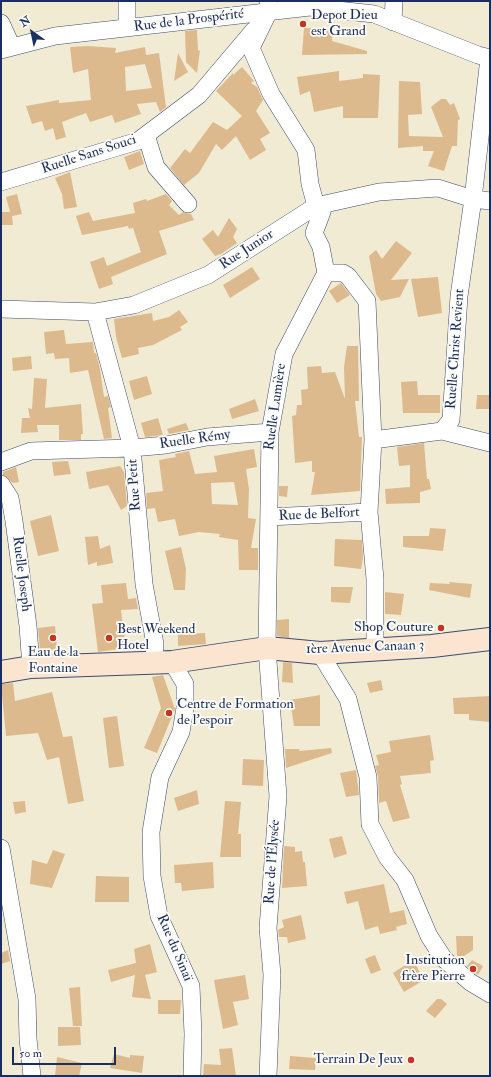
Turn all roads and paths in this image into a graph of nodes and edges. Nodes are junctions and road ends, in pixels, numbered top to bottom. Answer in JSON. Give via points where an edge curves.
{"nodes":[{"id":1,"x":127,"y":1,"type":"edge"},
{"id":2,"x":394,"y":1,"type":"edge"},
{"id":3,"x":268,"y":6,"type":"edge"},
{"id":4,"x":393,"y":22,"type":"junction"},
{"id":5,"x":1,"y":23,"type":"edge"},
{"id":6,"x":127,"y":28,"type":"junction"},
{"id":7,"x":7,"y":48,"type":"edge"},
{"id":8,"x":490,"y":58,"type":"edge"},
{"id":9,"x":146,"y":135,"type":"junction"},
{"id":10,"x":1,"y":182,"type":"edge"},
{"id":11,"x":473,"y":199,"type":"junction"},
{"id":12,"x":490,"y":201,"type":"edge"},
{"id":13,"x":188,"y":204,"type":"dead end"},
{"id":14,"x":316,"y":206,"type":"junction"},
{"id":15,"x":326,"y":273,"type":"junction"},
{"id":16,"x":1,"y":310,"type":"edge"},
{"id":17,"x":95,"y":312,"type":"junction"},
{"id":18,"x":442,"y":431,"type":"junction"},
{"id":19,"x":270,"y":432,"type":"junction"},
{"id":20,"x":373,"y":440,"type":"junction"},
{"id":21,"x":490,"y":443,"type":"edge"},
{"id":22,"x":132,"y":448,"type":"junction"},
{"id":23,"x":1,"y":462,"type":"edge"},
{"id":24,"x":1,"y":484,"type":"edge"},
{"id":25,"x":369,"y":512,"type":"junction"},
{"id":26,"x":269,"y":517,"type":"junction"},
{"id":27,"x":490,"y":638,"type":"edge"},
{"id":28,"x":267,"y":648,"type":"junction"},
{"id":29,"x":375,"y":649,"type":"junction"},
{"id":30,"x":320,"y":653,"type":"junction"},
{"id":31,"x":163,"y":662,"type":"junction"},
{"id":32,"x":31,"y":667,"type":"junction"},
{"id":33,"x":1,"y":672,"type":"edge"},
{"id":34,"x":1,"y":848,"type":"edge"},
{"id":35,"x":490,"y":994,"type":"edge"},
{"id":36,"x":32,"y":1076,"type":"edge"},
{"id":37,"x":192,"y":1076,"type":"edge"},
{"id":38,"x":268,"y":1076,"type":"edge"}],
"edges":[{"from":1,"to":6,"type":"street"},
{"from":2,"to":4,"type":"street"},
{"from":3,"to":4,"type":"street","name":"Rue de la Prospérité","via":[[310,7],[374,14]]},
{"from":3,"to":6,"type":"street","name":"Rue de la Prospérité"},
{"from":3,"to":9,"type":"street","name":"Ruelle Sans Souci","via":[[199,95]]},
{"from":3,"to":14,"type":"street","via":[[251,48],[271,94],[306,150],[310,184]]},
{"from":4,"to":8,"type":"street","name":"Rue de la Prospérité"},
{"from":5,"to":7,"type":"street"},
{"from":6,"to":7,"type":"street","name":"Rue de la Prospérité","via":[[55,36]]},
{"from":8,"to":11,"type":"street","name":"Ruelle Christ Revient"},
{"from":9,"to":10,"type":"street","name":"Ruelle Sans Souci","via":[[138,141]]},
{"from":9,"to":13,"type":"street","via":[[156,167]]},
{"from":11,"to":12,"type":"street","name":"Rue Junior"},
{"from":11,"to":14,"type":"street","name":"Rue Junior","via":[[438,188],[379,192]]},
{"from":11,"to":18,"type":"street","name":"Ruelle Christ Revient","via":[[459,296],[451,420]]},
{"from":14,"to":15,"type":"street","via":[[322,212],[314,233],[322,247]]},
{"from":14,"to":17,"type":"street","name":"Rue Junior","via":[[208,275],[134,305]]},
{"from":15,"to":19,"type":"street","name":"Ruelle Lumière","via":[[284,354]]},
{"from":15,"to":20,"type":"street","via":[[343,273],[348,276],[367,301]]},
{"from":16,"to":17,"type":"street","name":"Rue Junior"},
{"from":17,"to":22,"type":"street","name":"Rue Petit"},
{"from":18,"to":20,"type":"street"},
{"from":18,"to":21,"type":"street"},
{"from":19,"to":22,"type":"street","name":"Ruelle Rémy","via":[[207,437]]},
{"from":19,"to":26,"type":"street","name":"Ruelle Lumière"},
{"from":20,"to":25,"type":"street"},
{"from":22,"to":23,"type":"street","name":"Ruelle Rémy","via":[[31,451]]},
{"from":22,"to":31,"type":"street","name":"Rue Petit","via":[[144,584],[155,644]]},
{"from":24,"to":32,"type":"street","name":"Ruelle Joseph","via":[[10,498],[14,521]]},
{"from":25,"to":26,"type":"street","name":"Rue de Belfort"},
{"from":25,"to":29,"type":"street","via":[[375,579]]},
{"from":26,"to":28,"type":"street","name":"Ruelle Lumière"},
{"from":27,"to":29,"type":"main road","name":"1ère Avenue Canaan 3","via":[[432,646]]},
{"from":28,"to":30,"type":"main road","name":"1ère Avenue Canaan 3"},
{"from":28,"to":31,"type":"main road","name":"1ère Avenue Canaan 3"},
{"from":28,"to":38,"type":"street","name":"Rue de l'Élysée","via":[[278,796],[268,928],[272,975]]},
{"from":29,"to":30,"type":"main road","name":"1ère Avenue Canaan 3"},
{"from":30,"to":35,"type":"street","via":[[348,699],[368,777],[370,824],[387,857],[405,880],[429,936],[444,959],[470,982]]},
{"from":31,"to":32,"type":"main road","name":"1ère Avenue Canaan 3"},
{"from":31,"to":37,"type":"street","name":"Rue du Sinaï","via":[[185,684],[185,708],[181,732],[160,777],[151,832],[152,876],[159,916],[191,986]]},
{"from":32,"to":33,"type":"main road","name":"1ère Avenue Canaan 3"},
{"from":34,"to":36,"type":"street","via":[[27,999]]}]}
